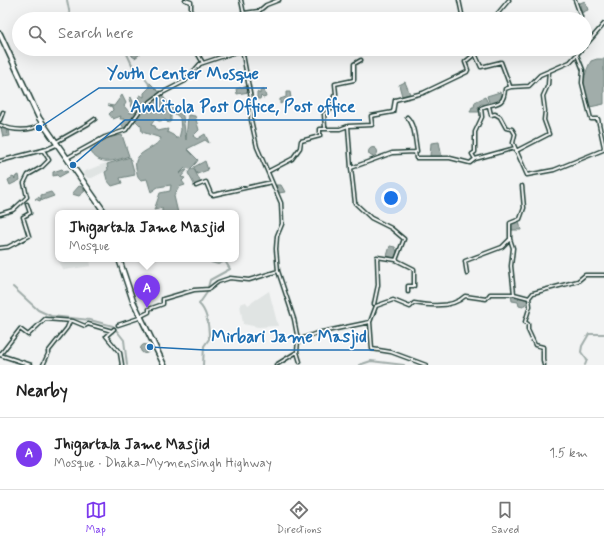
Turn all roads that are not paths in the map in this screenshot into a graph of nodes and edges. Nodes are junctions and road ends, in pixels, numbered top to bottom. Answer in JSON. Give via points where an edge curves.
{"nodes":[{"id":1,"x":185,"y":0,"type":"edge"},
{"id":2,"x":241,"y":0,"type":"edge"},
{"id":3,"x":279,"y":0,"type":"edge"},
{"id":4,"x":459,"y":0,"type":"edge"},
{"id":5,"x":509,"y":0,"type":"edge"},
{"id":6,"x":575,"y":0,"type":"edge"},
{"id":7,"x":191,"y":12,"type":"edge"},
{"id":8,"x":244,"y":12,"type":"edge"},
{"id":9,"x":252,"y":12,"type":"edge"},
{"id":10,"x":462,"y":12,"type":"edge"},
{"id":11,"x":498,"y":12,"type":"edge"},
{"id":12,"x":579,"y":12,"type":"edge"},
{"id":13,"x":604,"y":24,"type":"edge"},
{"id":14,"x":0,"y":34,"type":"edge"},
{"id":15,"x":0,"y":38,"type":"edge"},
{"id":16,"x":592,"y":38,"type":"edge"},
{"id":17,"x":199,"y":56,"type":"edge"},
{"id":18,"x":224,"y":56,"type":"edge"},
{"id":19,"x":243,"y":56,"type":"edge"},
{"id":20,"x":471,"y":56,"type":"edge"},
{"id":21,"x":476,"y":56,"type":"edge"},
{"id":22,"x":576,"y":56,"type":"edge"},
{"id":23,"x":577,"y":56,"type":"edge"},
{"id":24,"x":361,"y":60,"type":"dead end"},
{"id":25,"x":203,"y":63,"type":"junction"},
{"id":26,"x":549,"y":71,"type":"junction"},
{"id":27,"x":511,"y":87,"type":"junction"},
{"id":28,"x":489,"y":106,"type":"junction"},
{"id":29,"x":3,"y":112,"type":"dead end"},
{"id":30,"x":406,"y":117,"type":"dead end"},
{"id":31,"x":95,"y":119,"type":"dead end"},
{"id":32,"x":0,"y":120,"type":"edge"},
{"id":33,"x":41,"y":124,"type":"junction"},
{"id":34,"x":0,"y":125,"type":"edge"},
{"id":35,"x":348,"y":126,"type":"junction"},
{"id":36,"x":325,"y":127,"type":"junction"},
{"id":37,"x":56,"y":143,"type":"junction"},
{"id":38,"x":604,"y":147,"type":"edge"},
{"id":39,"x":516,"y":149,"type":"junction"},
{"id":40,"x":43,"y":150,"type":"junction"},
{"id":41,"x":415,"y":152,"type":"junction"},
{"id":42,"x":66,"y":158,"type":"junction"},
{"id":43,"x":475,"y":159,"type":"junction"},
{"id":44,"x":0,"y":161,"type":"edge"},
{"id":45,"x":351,"y":168,"type":"junction"},
{"id":46,"x":269,"y":171,"type":"dead end"},
{"id":47,"x":272,"y":182,"type":"junction"},
{"id":48,"x":196,"y":186,"type":"dead end"},
{"id":49,"x":522,"y":186,"type":"dead end"},
{"id":50,"x":27,"y":204,"type":"dead end"},
{"id":51,"x":102,"y":210,"type":"edge"},
{"id":52,"x":0,"y":214,"type":"edge"},
{"id":53,"x":510,"y":239,"type":"junction"},
{"id":54,"x":0,"y":248,"type":"edge"},
{"id":55,"x":396,"y":260,"type":"junction"},
{"id":56,"x":119,"y":262,"type":"edge"},
{"id":57,"x":278,"y":271,"type":"junction"},
{"id":58,"x":467,"y":274,"type":"dead end"},
{"id":59,"x":604,"y":275,"type":"edge"},
{"id":60,"x":408,"y":292,"type":"dead end"},
{"id":61,"x":514,"y":294,"type":"junction"},
{"id":62,"x":530,"y":298,"type":"junction"},
{"id":63,"x":374,"y":304,"type":"dead end"},
{"id":64,"x":139,"y":317,"type":"junction"},
{"id":65,"x":70,"y":321,"type":"junction"},
{"id":66,"x":370,"y":322,"type":"junction"},
{"id":67,"x":118,"y":325,"type":"dead end"},
{"id":68,"x":298,"y":340,"type":"junction"},
{"id":69,"x":297,"y":352,"type":"junction"},
{"id":70,"x":0,"y":355,"type":"edge"},
{"id":71,"x":300,"y":362,"type":"dead end"},
{"id":72,"x":31,"y":365,"type":"edge"},
{"id":73,"x":43,"y":365,"type":"edge"},
{"id":74,"x":122,"y":365,"type":"edge"},
{"id":75,"x":162,"y":365,"type":"edge"},
{"id":76,"x":276,"y":365,"type":"edge"},
{"id":77,"x":426,"y":365,"type":"edge"},
{"id":78,"x":544,"y":365,"type":"edge"}],
"edges":[{"from":1,"to":7,"type":"street","via":[[191,2]]},
{"from":2,"to":8,"type":"street"},
{"from":3,"to":9,"type":"street","via":[[259,11]]},
{"from":4,"to":10,"type":"street"},
{"from":5,"to":11,"type":"street"},
{"from":6,"to":12,"type":"street"},
{"from":13,"to":16,"type":"street"},
{"from":14,"to":37,"type":"highway","via":[[32,105]]},
{"from":15,"to":33,"type":"highway"},
{"from":17,"to":25,"type":"street"},
{"from":18,"to":25,"type":"street"},
{"from":19,"to":47,"type":"street","via":[[257,147]]},
{"from":20,"to":35,"type":"street","via":[[464,64],[467,72],[423,93],[395,100],[393,112],[371,116],[372,125]]},
{"from":21,"to":27,"type":"street","via":[[481,67],[501,62]]},
{"from":22,"to":26,"type":"street","via":[[568,63]]},
{"from":23,"to":38,"type":"street","via":[[583,74],[584,98],[591,119],[598,119]]},
{"from":24,"to":36,"type":"street","via":[[354,64],[354,80],[335,84],[333,108],[324,114]]},
{"from":25,"to":42,"type":"street","via":[[185,81],[158,96],[121,133],[105,137]]},
{"from":26,"to":27,"type":"street","via":[[529,87]]},
{"from":26,"to":39,"type":"street","via":[[543,96],[545,124],[549,134]]},
{"from":27,"to":28,"type":"street","via":[[505,89],[502,101]]},
{"from":28,"to":39,"type":"street","via":[[491,115],[499,116],[506,128],[512,129],[515,135],[512,141]]},
{"from":28,"to":43,"type":"street","via":[[481,108],[482,116],[474,132],[475,152],[472,154]]},
{"from":29,"to":32,"type":"street"},
{"from":30,"to":41,"type":"street","via":[[412,122],[417,151]]},
{"from":31,"to":37,"type":"street"},
{"from":33,"to":34,"type":"street","via":[[30,130],[11,129]]},
{"from":33,"to":37,"type":"highway"},
{"from":35,"to":36,"type":"street","via":[[340,129]]},
{"from":35,"to":45,"type":"street"},
{"from":36,"to":46,"type":"street","via":[[320,129],[320,136],[301,141],[300,148],[292,159]]},
{"from":37,"to":40,"type":"street"},
{"from":37,"to":42,"type":"highway"},
{"from":38,"to":39,"type":"street","via":[[603,150],[559,168],[528,175]]},
{"from":39,"to":43,"type":"street"},
{"from":40,"to":44,"type":"street"},
{"from":40,"to":52,"type":"street","via":[[49,160],[28,175],[24,181],[27,197],[13,210]]},
{"from":41,"to":43,"type":"street","via":[[416,158],[450,158],[470,163]]},
{"from":41,"to":45,"type":"street","via":[[392,153]]},
{"from":42,"to":51,"type":"highway"},
{"from":45,"to":55,"type":"street","via":[[355,203],[370,218],[391,228],[404,239]]},
{"from":47,"to":48,"type":"street","via":[[213,195],[206,182]]},
{"from":47,"to":57,"type":"street","via":[[282,210],[282,224],[277,236]]},
{"from":49,"to":53,"type":"street","via":[[523,213],[520,219],[510,223]]},
{"from":50,"to":54,"type":"street","via":[[30,213],[23,217],[30,236],[8,247]]},
{"from":53,"to":58,"type":"street","via":[[502,247],[465,261]]},
{"from":53,"to":61,"type":"street","via":[[513,246],[511,257]]},
{"from":55,"to":60,"type":"street","via":[[414,269],[414,286],[408,286]]},
{"from":55,"to":63,"type":"street","via":[[377,257],[378,285]]},
{"from":56,"to":64,"type":"highway"},
{"from":57,"to":64,"type":"street","via":[[249,280],[230,278],[208,289],[194,290],[163,299],[163,304],[149,309],[149,312]]},
{"from":57,"to":68,"type":"street","via":[[294,319]]},
{"from":59,"to":62,"type":"street","via":[[585,275],[578,281],[533,293]]},
{"from":61,"to":62,"type":"street"},
{"from":61,"to":66,"type":"street","via":[[490,294],[486,299],[465,296],[459,302],[436,306],[414,303],[410,307],[393,300],[376,306]]},
{"from":62,"to":78,"type":"street","via":[[525,322],[535,345],[543,347]]},
{"from":64,"to":67,"type":"street"},
{"from":64,"to":75,"type":"highway"},
{"from":65,"to":70,"type":"street","via":[[45,320],[28,335],[20,329]]},
{"from":65,"to":73,"type":"street"},
{"from":65,"to":74,"type":"street","via":[[113,330],[106,336],[120,353]]},
{"from":66,"to":68,"type":"street","via":[[313,334]]},
{"from":66,"to":77,"type":"street","via":[[372,349],[391,352]]},
{"from":68,"to":69,"type":"street"},
{"from":69,"to":71,"type":"street"},
{"from":69,"to":76,"type":"street"},
{"from":70,"to":72,"type":"street"}]}
